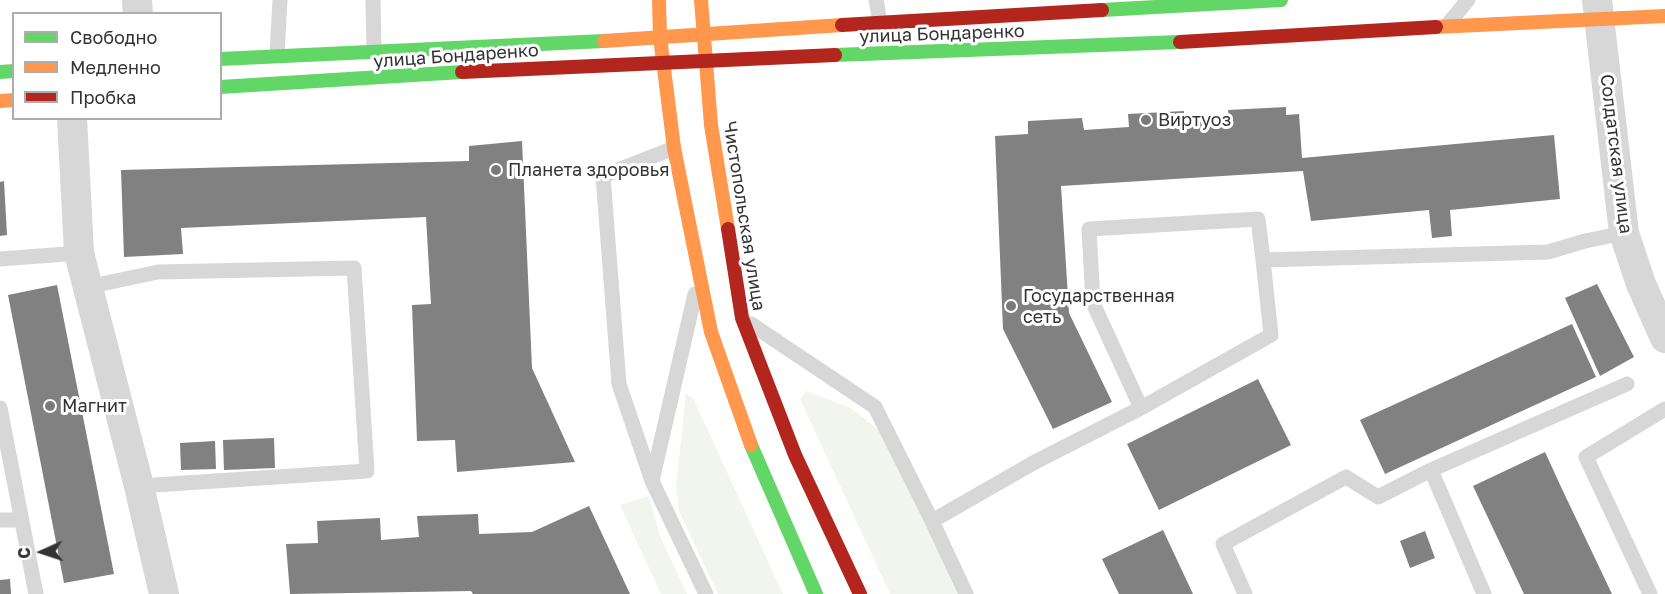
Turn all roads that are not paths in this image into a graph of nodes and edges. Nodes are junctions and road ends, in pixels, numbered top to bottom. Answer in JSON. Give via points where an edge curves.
{"nodes":[{"id":1,"x":280,"y":0,"type":"edge"},
{"id":2,"x":373,"y":0,"type":"edge"},
{"id":3,"x":659,"y":0,"type":"edge"},
{"id":4,"x":701,"y":0,"type":"edge"},
{"id":5,"x":876,"y":0,"type":"edge"},
{"id":6,"x":1281,"y":0,"type":"edge"},
{"id":7,"x":1468,"y":0,"type":"edge"},
{"id":8,"x":1192,"y":2,"type":"edge"},
{"id":9,"x":1599,"y":9,"type":"edge"},
{"id":10,"x":1665,"y":16,"type":"edge"},
{"id":11,"x":880,"y":22,"type":"junction"},
{"id":12,"x":1446,"y":26,"type":"junction"},
{"id":13,"x":703,"y":34,"type":"junction"},
{"id":14,"x":660,"y":37,"type":"junction"},
{"id":15,"x":374,"y":51,"type":"junction"},
{"id":16,"x":277,"y":54,"type":"junction"},
{"id":17,"x":222,"y":58,"type":"edge"},
{"id":18,"x":705,"y":61,"type":"junction"},
{"id":19,"x":663,"y":63,"type":"junction"},
{"id":20,"x":222,"y":87,"type":"edge"},
{"id":21,"x":72,"y":120,"type":"edge"},
{"id":22,"x":674,"y":147,"type":"junction"},
{"id":23,"x":1624,"y":233,"type":"junction"},
{"id":24,"x":78,"y":253,"type":"junction"},
{"id":25,"x":0,"y":259,"type":"edge"},
{"id":26,"x":1263,"y":260,"type":"junction"},
{"id":27,"x":700,"y":275,"type":"junction"},
{"id":28,"x":87,"y":287,"type":"junction"},
{"id":29,"x":742,"y":318,"type":"junction"},
{"id":30,"x":1665,"y":338,"type":"edge"},
{"id":31,"x":1627,"y":384,"type":"dead end"},
{"id":32,"x":0,"y":408,"type":"edge"},
{"id":33,"x":1141,"y":408,"type":"junction"},
{"id":34,"x":1665,"y":409,"type":"edge"},
{"id":35,"x":1431,"y":470,"type":"junction"},
{"id":36,"x":652,"y":482,"type":"junction"},
{"id":37,"x":139,"y":486,"type":"junction"},
{"id":38,"x":0,"y":520,"type":"edge"},
{"id":39,"x":21,"y":520,"type":"junction"},
{"id":40,"x":932,"y":521,"type":"junction"},
{"id":41,"x":36,"y":594,"type":"edge"},
{"id":42,"x":164,"y":594,"type":"edge"},
{"id":43,"x":706,"y":594,"type":"edge"},
{"id":44,"x":816,"y":594,"type":"edge"},
{"id":45,"x":860,"y":594,"type":"edge"},
{"id":46,"x":966,"y":594,"type":"edge"},
{"id":47,"x":1245,"y":594,"type":"edge"},
{"id":48,"x":1484,"y":594,"type":"edge"},
{"id":49,"x":1650,"y":594,"type":"edge"}],
"edges":[{"from":1,"to":16,"type":"lane"},
{"from":2,"to":15,"type":"lane"},
{"from":3,"to":14,"type":"street"},
{"from":4,"to":13,"type":"street","name":"Чистопольская улица"},
{"from":5,"to":11,"type":"lane"},
{"from":6,"to":8,"type":"street","name":"улица Бондаренко"},
{"from":7,"to":12,"type":"lane"},
{"from":8,"to":11,"type":"street","name":"улица Бондаренко"},
{"from":9,"to":10,"type":"street","name":"улица Бондаренко"},
{"from":9,"to":12,"type":"street","name":"улица Бондаренко"},
{"from":9,"to":23,"type":"street","name":"Солдатская улица"},
{"from":11,"to":13,"type":"street","name":"улица Бондаренко"},
{"from":12,"to":18,"type":"street","name":"улица Бондаренко","via":[[1202,41]]},
{"from":13,"to":14,"type":"street","name":"улица Бондаренко"},
{"from":13,"to":18,"type":"street","name":"Чистопольская улица"},
{"from":14,"to":15,"type":"street","name":"улица Бондаренко"},
{"from":14,"to":19,"type":"street"},
{"from":15,"to":16,"type":"street","name":"улица Бондаренко"},
{"from":16,"to":17,"type":"street","name":"улица Бондаренко"},
{"from":18,"to":19,"type":"street","name":"улица Бондаренко"},
{"from":18,"to":29,"type":"street","name":"Чистопольская улица","via":[[715,158]]},
{"from":19,"to":20,"type":"street","name":"улица Бондаренко"},
{"from":19,"to":22,"type":"street"},
{"from":21,"to":24,"type":"street"},
{"from":22,"to":27,"type":"street"},
{"from":22,"to":36,"type":"lane","via":[[603,176],[619,384]]},
{"from":23,"to":26,"type":"lane","via":[[1548,252]]},
{"from":23,"to":30,"type":"street","name":"Солдатская улица"},
{"from":24,"to":25,"type":"lane"},
{"from":24,"to":28,"type":"street"},
{"from":26,"to":33,"type":"lane","via":[[1271,335]]},
{"from":26,"to":33,"type":"lane","via":[[1258,219],[1089,229],[1093,303]]},
{"from":27,"to":36,"type":"lane"},
{"from":27,"to":44,"type":"street","via":[[711,332],[759,469]]},
{"from":28,"to":37,"type":"street"},
{"from":28,"to":37,"type":"lane","via":[[158,272],[354,268],[367,471]]},
{"from":29,"to":40,"type":"lane","via":[[875,407]]},
{"from":29,"to":45,"type":"street","name":"Чистопольская улица","via":[[795,455]]},
{"from":31,"to":35,"type":"lane"},
{"from":32,"to":39,"type":"lane"},
{"from":33,"to":40,"type":"lane"},
{"from":34,"to":49,"type":"lane","via":[[1586,457]]},
{"from":35,"to":47,"type":"lane","via":[[1378,497],[1346,477],[1223,544]]},
{"from":35,"to":48,"type":"lane"},
{"from":36,"to":43,"type":"lane"},
{"from":37,"to":42,"type":"street"},
{"from":38,"to":39,"type":"lane"},
{"from":39,"to":41,"type":"lane"},
{"from":40,"to":46,"type":"lane"}]}
